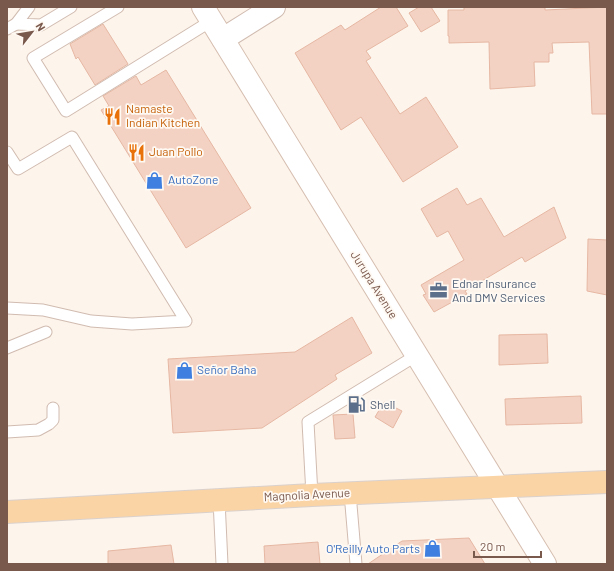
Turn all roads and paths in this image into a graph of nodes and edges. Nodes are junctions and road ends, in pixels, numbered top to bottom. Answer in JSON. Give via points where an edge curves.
{"nodes":[{"id":1,"x":29,"y":7,"type":"edge"},
{"id":2,"x":71,"y":7,"type":"edge"},
{"id":3,"x":118,"y":7,"type":"edge"},
{"id":4,"x":274,"y":7,"type":"edge"},
{"id":5,"x":212,"y":22,"type":"edge"},
{"id":6,"x":11,"y":27,"type":"edge"},
{"id":7,"x":7,"y":152,"type":"edge"},
{"id":8,"x":7,"y":308,"type":"edge"},
{"id":9,"x":46,"y":332,"type":"dead end"},
{"id":10,"x":7,"y":348,"type":"edge"},
{"id":11,"x":417,"y":355,"type":"junction"},
{"id":12,"x":53,"y":408,"type":"dead end"},
{"id":13,"x":7,"y":432,"type":"edge"},
{"id":14,"x":607,"y":482,"type":"edge"},
{"id":15,"x":498,"y":486,"type":"junction"},
{"id":16,"x":350,"y":493,"type":"junction"},
{"id":17,"x":312,"y":495,"type":"junction"},
{"id":18,"x":219,"y":500,"type":"junction"},
{"id":19,"x":7,"y":512,"type":"edge"},
{"id":20,"x":222,"y":564,"type":"edge"},
{"id":21,"x":356,"y":564,"type":"edge"},
{"id":22,"x":545,"y":564,"type":"edge"}],
"edges":[{"from":1,"to":6,"type":"lane"},
{"from":2,"to":6,"type":"lane","via":[[41,25]]},
{"from":3,"to":5,"type":"lane","via":[[33,58],[66,111]]},
{"from":4,"to":5,"type":"main road"},
{"from":5,"to":11,"type":"main road","name":"Jurupa Avenue"},
{"from":7,"to":8,"type":"lane","via":[[18,169],[72,137],[186,322],[132,324],[92,321],[43,310]]},
{"from":9,"to":10,"type":"lane"},
{"from":11,"to":15,"type":"main road","name":"Jurupa Avenue"},
{"from":11,"to":17,"type":"lane","via":[[308,422]]},
{"from":12,"to":13,"type":"lane","via":[[53,420],[44,428]]},
{"from":14,"to":15,"type":"main road","name":"Magnolia Avenue"},
{"from":15,"to":16,"type":"main road","name":"Magnolia Avenue"},
{"from":15,"to":22,"type":"main road","name":"Jurupa Avenue"},
{"from":16,"to":17,"type":"main road","name":"Magnolia Avenue"},
{"from":16,"to":21,"type":"lane"},
{"from":17,"to":18,"type":"main road","name":"Magnolia Avenue"},
{"from":18,"to":19,"type":"main road","name":"Magnolia Avenue"},
{"from":18,"to":20,"type":"lane"}]}
